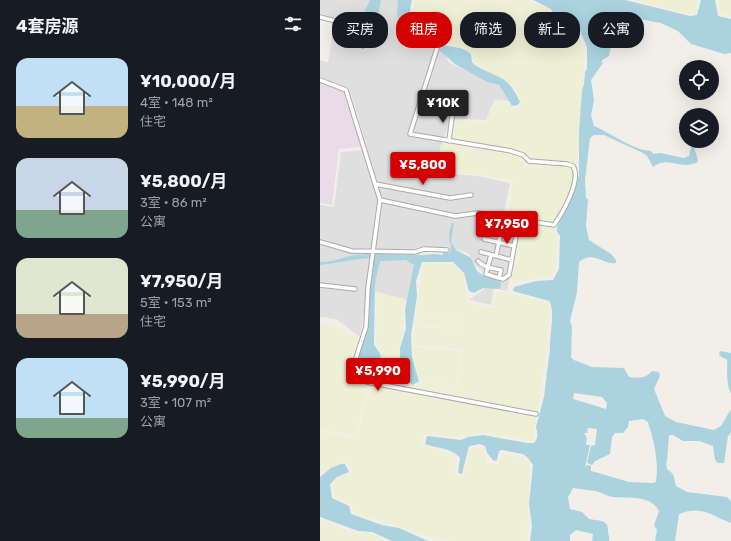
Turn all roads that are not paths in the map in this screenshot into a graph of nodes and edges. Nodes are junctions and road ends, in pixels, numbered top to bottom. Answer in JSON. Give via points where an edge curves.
{"nodes":[{"id":1,"x":320,"y":17,"type":"edge"},
{"id":2,"x":332,"y":20,"type":"edge"},
{"id":3,"x":436,"y":48,"type":"edge"},
{"id":4,"x":320,"y":80,"type":"edge"},
{"id":5,"x":453,"y":109,"type":"dead end"},
{"id":6,"x":449,"y":141,"type":"junction"},
{"id":7,"x":375,"y":184,"type":"junction"},
{"id":8,"x":471,"y":195,"type":"dead end"},
{"id":9,"x":380,"y":200,"type":"junction"},
{"id":10,"x":504,"y":217,"type":"junction"},
{"id":11,"x":519,"y":220,"type":"junction"},
{"id":12,"x":486,"y":226,"type":"dead end"},
{"id":13,"x":502,"y":229,"type":"junction"},
{"id":14,"x":517,"y":232,"type":"junction"},
{"id":15,"x":484,"y":240,"type":"dead end"},
{"id":16,"x":320,"y":242,"type":"edge"},
{"id":17,"x":499,"y":243,"type":"junction"},
{"id":18,"x":514,"y":246,"type":"junction"},
{"id":19,"x":447,"y":250,"type":"dead end"},
{"id":20,"x":481,"y":252,"type":"dead end"},
{"id":21,"x":373,"y":253,"type":"junction"},
{"id":22,"x":491,"y":255,"type":"junction"},
{"id":23,"x":496,"y":256,"type":"junction"},
{"id":24,"x":512,"y":260,"type":"junction"},
{"id":25,"x":478,"y":261,"type":"dead end"},
{"id":26,"x":488,"y":267,"type":"junction"},
{"id":27,"x":499,"y":278,"type":"junction"},
{"id":28,"x":320,"y":285,"type":"edge"},
{"id":29,"x":354,"y":289,"type":"dead end"},
{"id":30,"x":536,"y":414,"type":"dead end"}],
"edges":[{"from":1,"to":2,"type":"street"},
{"from":3,"to":6,"type":"street","via":[[410,134]]},
{"from":4,"to":7,"type":"street","via":[[346,90]]},
{"from":5,"to":6,"type":"street"},
{"from":6,"to":11,"type":"street","via":[[511,151],[529,161],[567,164],[574,167],[575,176],[571,193],[554,225]]},
{"from":7,"to":8,"type":"street","via":[[450,198]]},
{"from":7,"to":9,"type":"street"},
{"from":9,"to":10,"type":"street","via":[[455,216],[478,213]]},
{"from":9,"to":21,"type":"street"},
{"from":10,"to":11,"type":"street"},
{"from":10,"to":13,"type":"street"},
{"from":11,"to":14,"type":"street"},
{"from":12,"to":13,"type":"street"},
{"from":13,"to":14,"type":"street"},
{"from":13,"to":17,"type":"street"},
{"from":14,"to":18,"type":"street"},
{"from":15,"to":17,"type":"street"},
{"from":16,"to":21,"type":"street","via":[[352,251]]},
{"from":17,"to":18,"type":"street"},
{"from":17,"to":23,"type":"street"},
{"from":18,"to":24,"type":"street"},
{"from":19,"to":21,"type":"street"},
{"from":20,"to":22,"type":"street"},
{"from":21,"to":30,"type":"street","via":[[366,327],[353,364],[354,375],[367,382]]},
{"from":22,"to":23,"type":"street"},
{"from":22,"to":26,"type":"street"},
{"from":23,"to":24,"type":"street"},
{"from":24,"to":27,"type":"street","via":[[509,275],[503,279]]},
{"from":25,"to":26,"type":"street"},
{"from":26,"to":27,"type":"street","via":[[486,274]]},
{"from":26,"to":27,"type":"street","via":[[501,270]]},
{"from":28,"to":29,"type":"street"}]}
